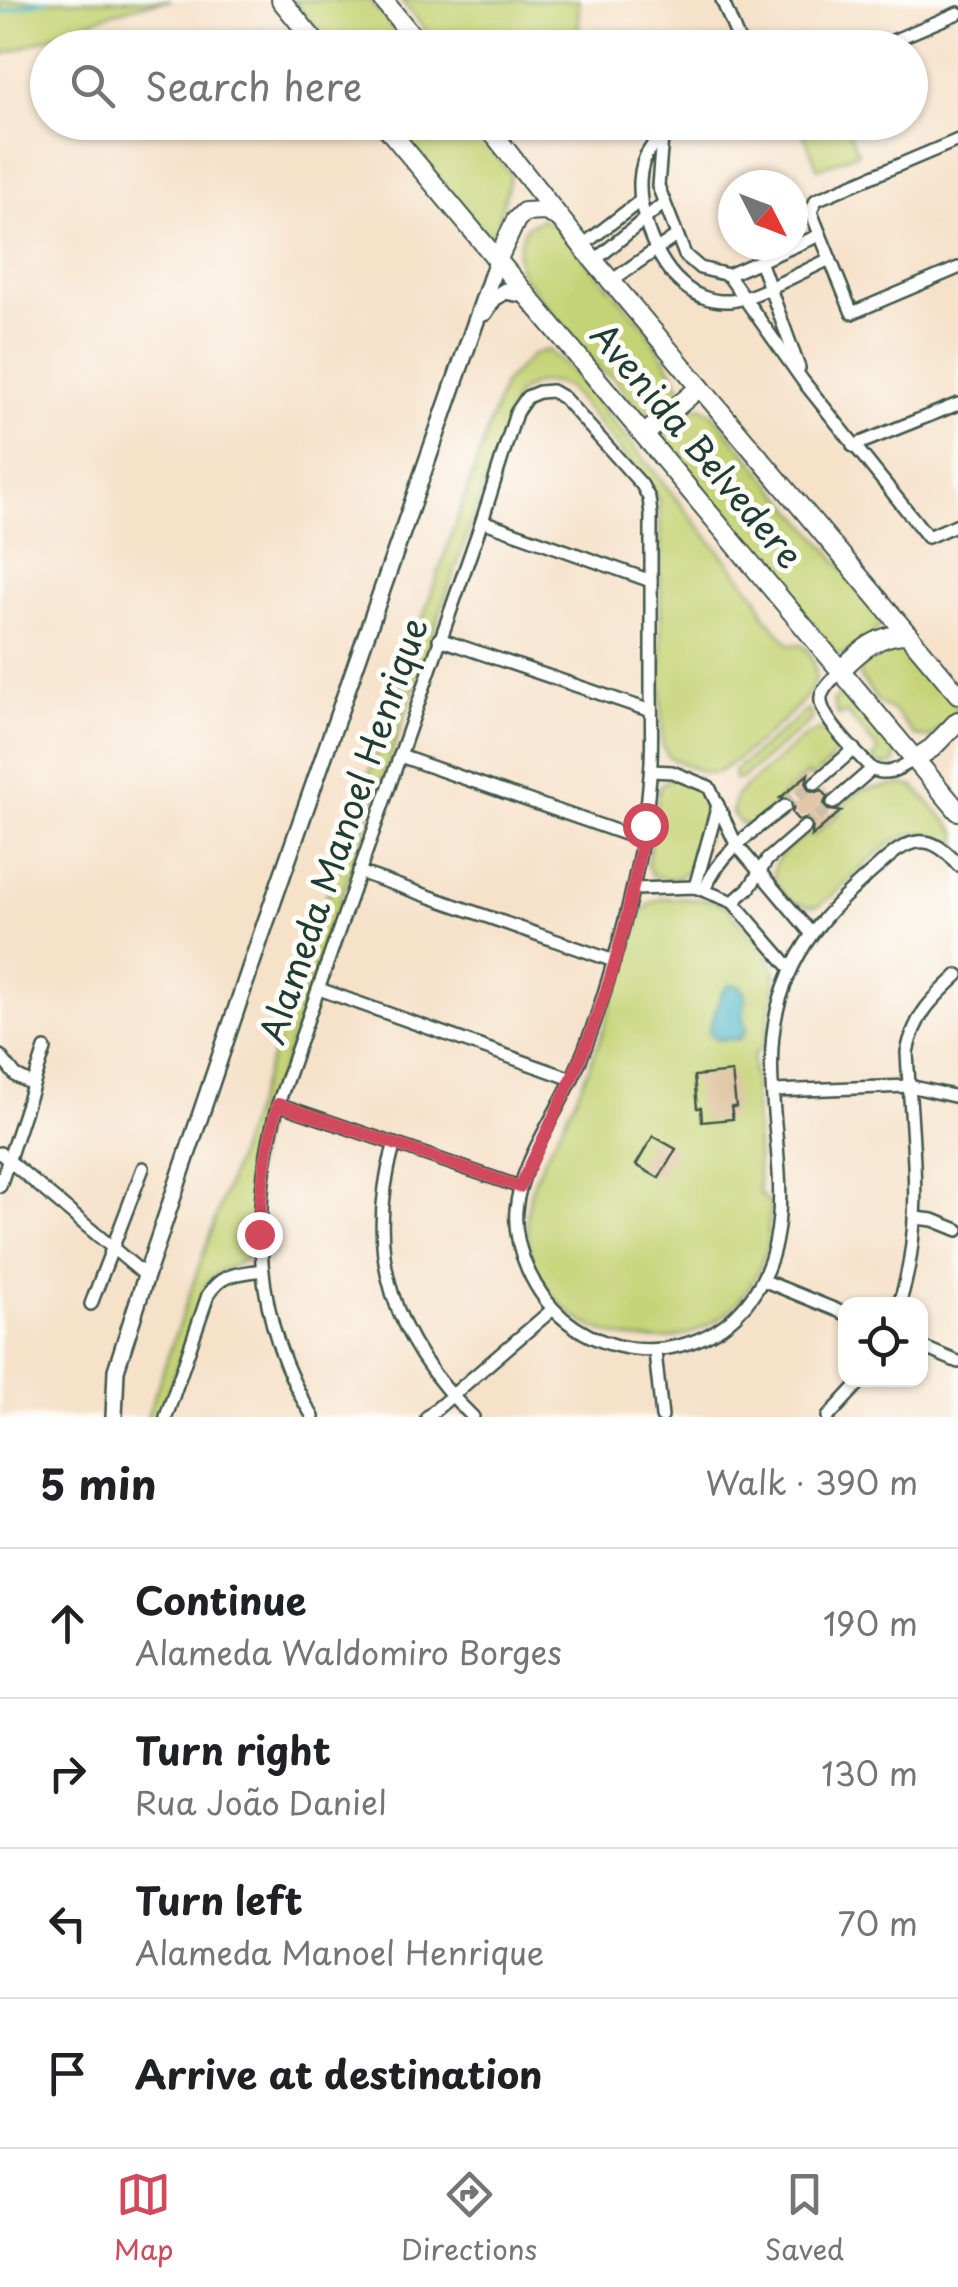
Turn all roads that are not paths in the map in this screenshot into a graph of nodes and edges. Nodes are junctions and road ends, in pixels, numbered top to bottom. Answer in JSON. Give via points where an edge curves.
{"nodes":[{"id":1,"x":281,"y":0,"type":"edge"},
{"id":2,"x":383,"y":0,"type":"edge"},
{"id":3,"x":722,"y":0,"type":"edge"},
{"id":4,"x":958,"y":13,"type":"edge"},
{"id":5,"x":305,"y":30,"type":"edge"},
{"id":6,"x":407,"y":30,"type":"edge"},
{"id":7,"x":734,"y":30,"type":"edge"},
{"id":8,"x":918,"y":30,"type":"edge"},
{"id":9,"x":397,"y":140,"type":"edge"},
{"id":10,"x":499,"y":140,"type":"edge"},
{"id":11,"x":659,"y":140,"type":"edge"},
{"id":12,"x":662,"y":140,"type":"edge"},
{"id":13,"x":958,"y":140,"type":"edge"},
{"id":14,"x":640,"y":201,"type":"junction"},
{"id":15,"x":664,"y":203,"type":"junction"},
{"id":16,"x":644,"y":218,"type":"junction"},
{"id":17,"x":563,"y":220,"type":"junction"},
{"id":18,"x":820,"y":235,"type":"junction"},
{"id":19,"x":676,"y":236,"type":"junction"},
{"id":20,"x":657,"y":249,"type":"junction"},
{"id":21,"x":589,"y":253,"type":"junction"},
{"id":22,"x":830,"y":259,"type":"junction"},
{"id":23,"x":497,"y":261,"type":"junction"},
{"id":24,"x":760,"y":261,"type":"junction"},
{"id":25,"x":958,"y":268,"type":"edge"},
{"id":26,"x":728,"y":275,"type":"junction"},
{"id":27,"x":611,"y":281,"type":"junction"},
{"id":28,"x":770,"y":285,"type":"junction"},
{"id":29,"x":526,"y":295,"type":"junction"},
{"id":30,"x":742,"y":299,"type":"junction"},
{"id":31,"x":477,"y":326,"type":"junction"},
{"id":32,"x":803,"y":381,"type":"junction"},
{"id":33,"x":700,"y":387,"type":"junction"},
{"id":34,"x":958,"y":404,"type":"edge"},
{"id":35,"x":646,"y":434,"type":"junction"},
{"id":36,"x":853,"y":446,"type":"junction"},
{"id":37,"x":482,"y":521,"type":"junction"},
{"id":38,"x":958,"y":524,"type":"edge"},
{"id":39,"x":651,"y":581,"type":"junction"},
{"id":40,"x":908,"y":634,"type":"junction"},
{"id":41,"x":440,"y":639,"type":"junction"},
{"id":42,"x":840,"y":671,"type":"junction"},
{"id":43,"x":958,"y":694,"type":"edge"},
{"id":44,"x":651,"y":711,"type":"junction"},
{"id":45,"x":958,"y":721,"type":"edge"},
{"id":46,"x":854,"y":749,"type":"junction"},
{"id":47,"x":400,"y":756,"type":"junction"},
{"id":48,"x":914,"y":759,"type":"junction"},
{"id":49,"x":872,"y":769,"type":"junction"},
{"id":50,"x":651,"y":771,"type":"junction"},
{"id":51,"x":815,"y":782,"type":"tunnel mouth"},
{"id":52,"x":833,"y":803,"type":"tunnel mouth"},
{"id":53,"x":718,"y":805,"type":"junction"},
{"id":54,"x":786,"y":806,"type":"tunnel mouth"},
{"id":55,"x":958,"y":811,"type":"edge"},
{"id":56,"x":805,"y":828,"type":"tunnel mouth"},
{"id":57,"x":642,"y":840,"type":"junction"},
{"id":58,"x":736,"y":844,"type":"junction"},
{"id":59,"x":958,"y":865,"type":"edge"},
{"id":60,"x":359,"y":872,"type":"junction"},
{"id":61,"x":759,"y":873,"type":"junction"},
{"id":62,"x":700,"y":888,"type":"junction"},
{"id":63,"x":635,"y":889,"type":"junction"},
{"id":64,"x":732,"y":902,"type":"junction"},
{"id":65,"x":810,"y":932,"type":"junction"},
{"id":66,"x":614,"y":961,"type":"junction"},
{"id":67,"x":790,"y":970,"type":"junction"},
{"id":68,"x":958,"y":975,"type":"edge"},
{"id":69,"x":319,"y":989,"type":"junction"},
{"id":70,"x":46,"y":1049,"type":"dead end"},
{"id":71,"x":0,"y":1056,"type":"edge"},
{"id":72,"x":572,"y":1079,"type":"junction"},
{"id":73,"x":32,"y":1084,"type":"junction"},
{"id":74,"x":909,"y":1086,"type":"junction"},
{"id":75,"x":774,"y":1091,"type":"junction"},
{"id":76,"x":958,"y":1097,"type":"edge"},
{"id":77,"x":278,"y":1104,"type":"junction"},
{"id":78,"x":394,"y":1146,"type":"junction"},
{"id":79,"x":4,"y":1157,"type":"edge"},
{"id":80,"x":143,"y":1168,"type":"dead end"},
{"id":81,"x":0,"y":1186,"type":"edge"},
{"id":82,"x":520,"y":1187,"type":"junction"},
{"id":83,"x":916,"y":1218,"type":"junction"},
{"id":84,"x":958,"y":1230,"type":"edge"},
{"id":85,"x":110,"y":1247,"type":"junction"},
{"id":86,"x":262,"y":1270,"type":"junction"},
{"id":87,"x":146,"y":1276,"type":"junction"},
{"id":88,"x":765,"y":1280,"type":"junction"},
{"id":89,"x":901,"y":1297,"type":"edge"},
{"id":90,"x":91,"y":1304,"type":"dead end"},
{"id":91,"x":552,"y":1309,"type":"junction"},
{"id":92,"x":838,"y":1311,"type":"edge"},
{"id":93,"x":928,"y":1349,"type":"edge"},
{"id":94,"x":654,"y":1352,"type":"junction"},
{"id":95,"x":958,"y":1362,"type":"edge"},
{"id":96,"x":856,"y":1387,"type":"edge"},
{"id":97,"x":451,"y":1396,"type":"junction"},
{"id":98,"x":114,"y":1417,"type":"edge"},
{"id":99,"x":166,"y":1417,"type":"edge"},
{"id":100,"x":313,"y":1417,"type":"edge"},
{"id":101,"x":426,"y":1417,"type":"edge"},
{"id":102,"x":473,"y":1417,"type":"edge"},
{"id":103,"x":662,"y":1417,"type":"edge"},
{"id":104,"x":828,"y":1417,"type":"edge"}],
"edges":[{"from":1,"to":5,"type":"main road"},
{"from":2,"to":6,"type":"main road"},
{"from":3,"to":7,"type":"street"},
{"from":4,"to":8,"type":"street"},
{"from":9,"to":23,"type":"main road","name":"Avenida Belvedere"},
{"from":10,"to":17,"type":"main road","name":"Avenida Belvedere"},
{"from":11,"to":14,"type":"street","via":[[642,170]]},
{"from":12,"to":15,"type":"street","via":[[657,167]]},
{"from":13,"to":18,"type":"street","via":[[816,200],[811,212]]},
{"from":14,"to":16,"type":"street"},
{"from":14,"to":21,"type":"street"},
{"from":15,"to":16,"type":"street"},
{"from":15,"to":19,"type":"street"},
{"from":16,"to":20,"type":"street"},
{"from":16,"to":21,"type":"street"},
{"from":17,"to":21,"type":"main road","name":"Avenida Belvedere"},
{"from":17,"to":23,"type":"main road","via":[[545,211],[524,212]]},
{"from":18,"to":22,"type":"street"},
{"from":18,"to":24,"type":"street"},
{"from":19,"to":20,"type":"street"},
{"from":19,"to":26,"type":"street","via":[[700,268]]},
{"from":20,"to":27,"type":"street"},
{"from":20,"to":30,"type":"street","via":[[679,282],[701,297]]},
{"from":21,"to":27,"type":"main road","name":"Avenida Belvedere"},
{"from":22,"to":25,"type":"street","via":[[852,313]]},
{"from":22,"to":28,"type":"street"},
{"from":23,"to":29,"type":"main road","name":"Avenida Belvedere"},
{"from":23,"to":31,"type":"street"},
{"from":24,"to":26,"type":"street"},
{"from":24,"to":28,"type":"street"},
{"from":26,"to":30,"type":"street"},
{"from":27,"to":33,"type":"main road","name":"Avenida Belvedere"},
{"from":28,"to":30,"type":"street"},
{"from":28,"to":32,"type":"street"},
{"from":29,"to":31,"type":"street","via":[[506,290]]},
{"from":29,"to":35,"type":"main road","name":"Avenida Belvedere"},
{"from":30,"to":32,"type":"street"},
{"from":31,"to":87,"type":"street"},
{"from":32,"to":36,"type":"street"},
{"from":33,"to":35,"type":"main road"},
{"from":33,"to":40,"type":"main road","name":"Avenida Belvedere"},
{"from":34,"to":36,"type":"street"},
{"from":35,"to":42,"type":"main road","name":"Avenida Belvedere"},
{"from":36,"to":38,"type":"street","via":[[928,537]]},
{"from":37,"to":39,"type":"street"},
{"from":37,"to":39,"type":"street","name":"Alameda Manoel Henrique","via":[[516,413],[527,397],[552,392],[649,498]]},
{"from":37,"to":41,"type":"street","name":"Alameda Manoel Henrique"},
{"from":39,"to":44,"type":"street"},
{"from":40,"to":42,"type":"main road","via":[[878,639]]},
{"from":40,"to":43,"type":"main road","name":"Avenida Belvedere"},
{"from":41,"to":44,"type":"street"},
{"from":41,"to":47,"type":"street","name":"Alameda Manoel Henrique"},
{"from":42,"to":46,"type":"street","via":[[820,700]]},
{"from":42,"to":48,"type":"main road","name":"Avenida Belvedere"},
{"from":44,"to":50,"type":"street"},
{"from":45,"to":48,"type":"main road"},
{"from":46,"to":49,"type":"street"},
{"from":46,"to":51,"type":"street"},
{"from":47,"to":57,"type":"street"},
{"from":47,"to":60,"type":"street","name":"Alameda Manoel Henrique"},
{"from":48,"to":49,"type":"street","via":[[886,774]]},
{"from":48,"to":55,"type":"main road","name":"Avenida Belvedere"},
{"from":49,"to":52,"type":"street"},
{"from":50,"to":53,"type":"street","via":[[696,779]]},
{"from":50,"to":57,"type":"street"},
{"from":53,"to":58,"type":"street"},
{"from":53,"to":62,"type":"street"},
{"from":54,"to":58,"type":"street"},
{"from":56,"to":61,"type":"street"},
{"from":57,"to":63,"type":"street"},
{"from":58,"to":61,"type":"street"},
{"from":58,"to":62,"type":"street"},
{"from":59,"to":65,"type":"street","via":[[938,844],[912,842]]},
{"from":60,"to":66,"type":"street"},
{"from":60,"to":69,"type":"street","name":"Alameda Manoel Henrique"},
{"from":61,"to":64,"type":"street"},
{"from":61,"to":65,"type":"street"},
{"from":62,"to":63,"type":"street"},
{"from":62,"to":64,"type":"street"},
{"from":63,"to":66,"type":"street"},
{"from":64,"to":67,"type":"street"},
{"from":65,"to":67,"type":"street"},
{"from":66,"to":72,"type":"street"},
{"from":67,"to":75,"type":"street","via":[[771,1044]]},
{"from":68,"to":74,"type":"street","via":[[912,1027]]},
{"from":69,"to":72,"type":"street"},
{"from":69,"to":77,"type":"street","name":"Alameda Manoel Henrique"},
{"from":70,"to":73,"type":"street"},
{"from":71,"to":73,"type":"street"},
{"from":72,"to":82,"type":"street"},
{"from":73,"to":79,"type":"street"},
{"from":74,"to":75,"type":"street"},
{"from":74,"to":76,"type":"street"},
{"from":74,"to":83,"type":"street"},
{"from":75,"to":88,"type":"street","via":[[780,1217]]},
{"from":77,"to":78,"type":"street"},
{"from":77,"to":86,"type":"street","name":"Alameda Manoel Henrique","via":[[260,1190]]},
{"from":78,"to":82,"type":"street"},
{"from":78,"to":97,"type":"street","via":[[382,1205],[389,1285],[405,1330]]},
{"from":79,"to":81,"type":"street"},
{"from":79,"to":85,"type":"street"},
{"from":80,"to":85,"type":"street"},
{"from":82,"to":91,"type":"street","via":[[520,1242]]},
{"from":83,"to":84,"type":"street"},
{"from":83,"to":89,"type":"street"},
{"from":85,"to":87,"type":"street"},
{"from":85,"to":90,"type":"street"},
{"from":86,"to":99,"type":"street","via":[[215,1282]]},
{"from":86,"to":100,"type":"street","name":"Alameda Manoel Henrique","via":[[284,1358]]},
{"from":87,"to":98,"type":"street","via":[[116,1370]]},
{"from":88,"to":92,"type":"street"},
{"from":88,"to":94,"type":"street","via":[[724,1326]]},
{"from":91,"to":94,"type":"street","via":[[594,1338]]},
{"from":91,"to":97,"type":"street"},
{"from":93,"to":95,"type":"street"},
{"from":94,"to":103,"type":"street"},
{"from":96,"to":104,"type":"street"},
{"from":97,"to":101,"type":"street"},
{"from":97,"to":102,"type":"street"}]}
